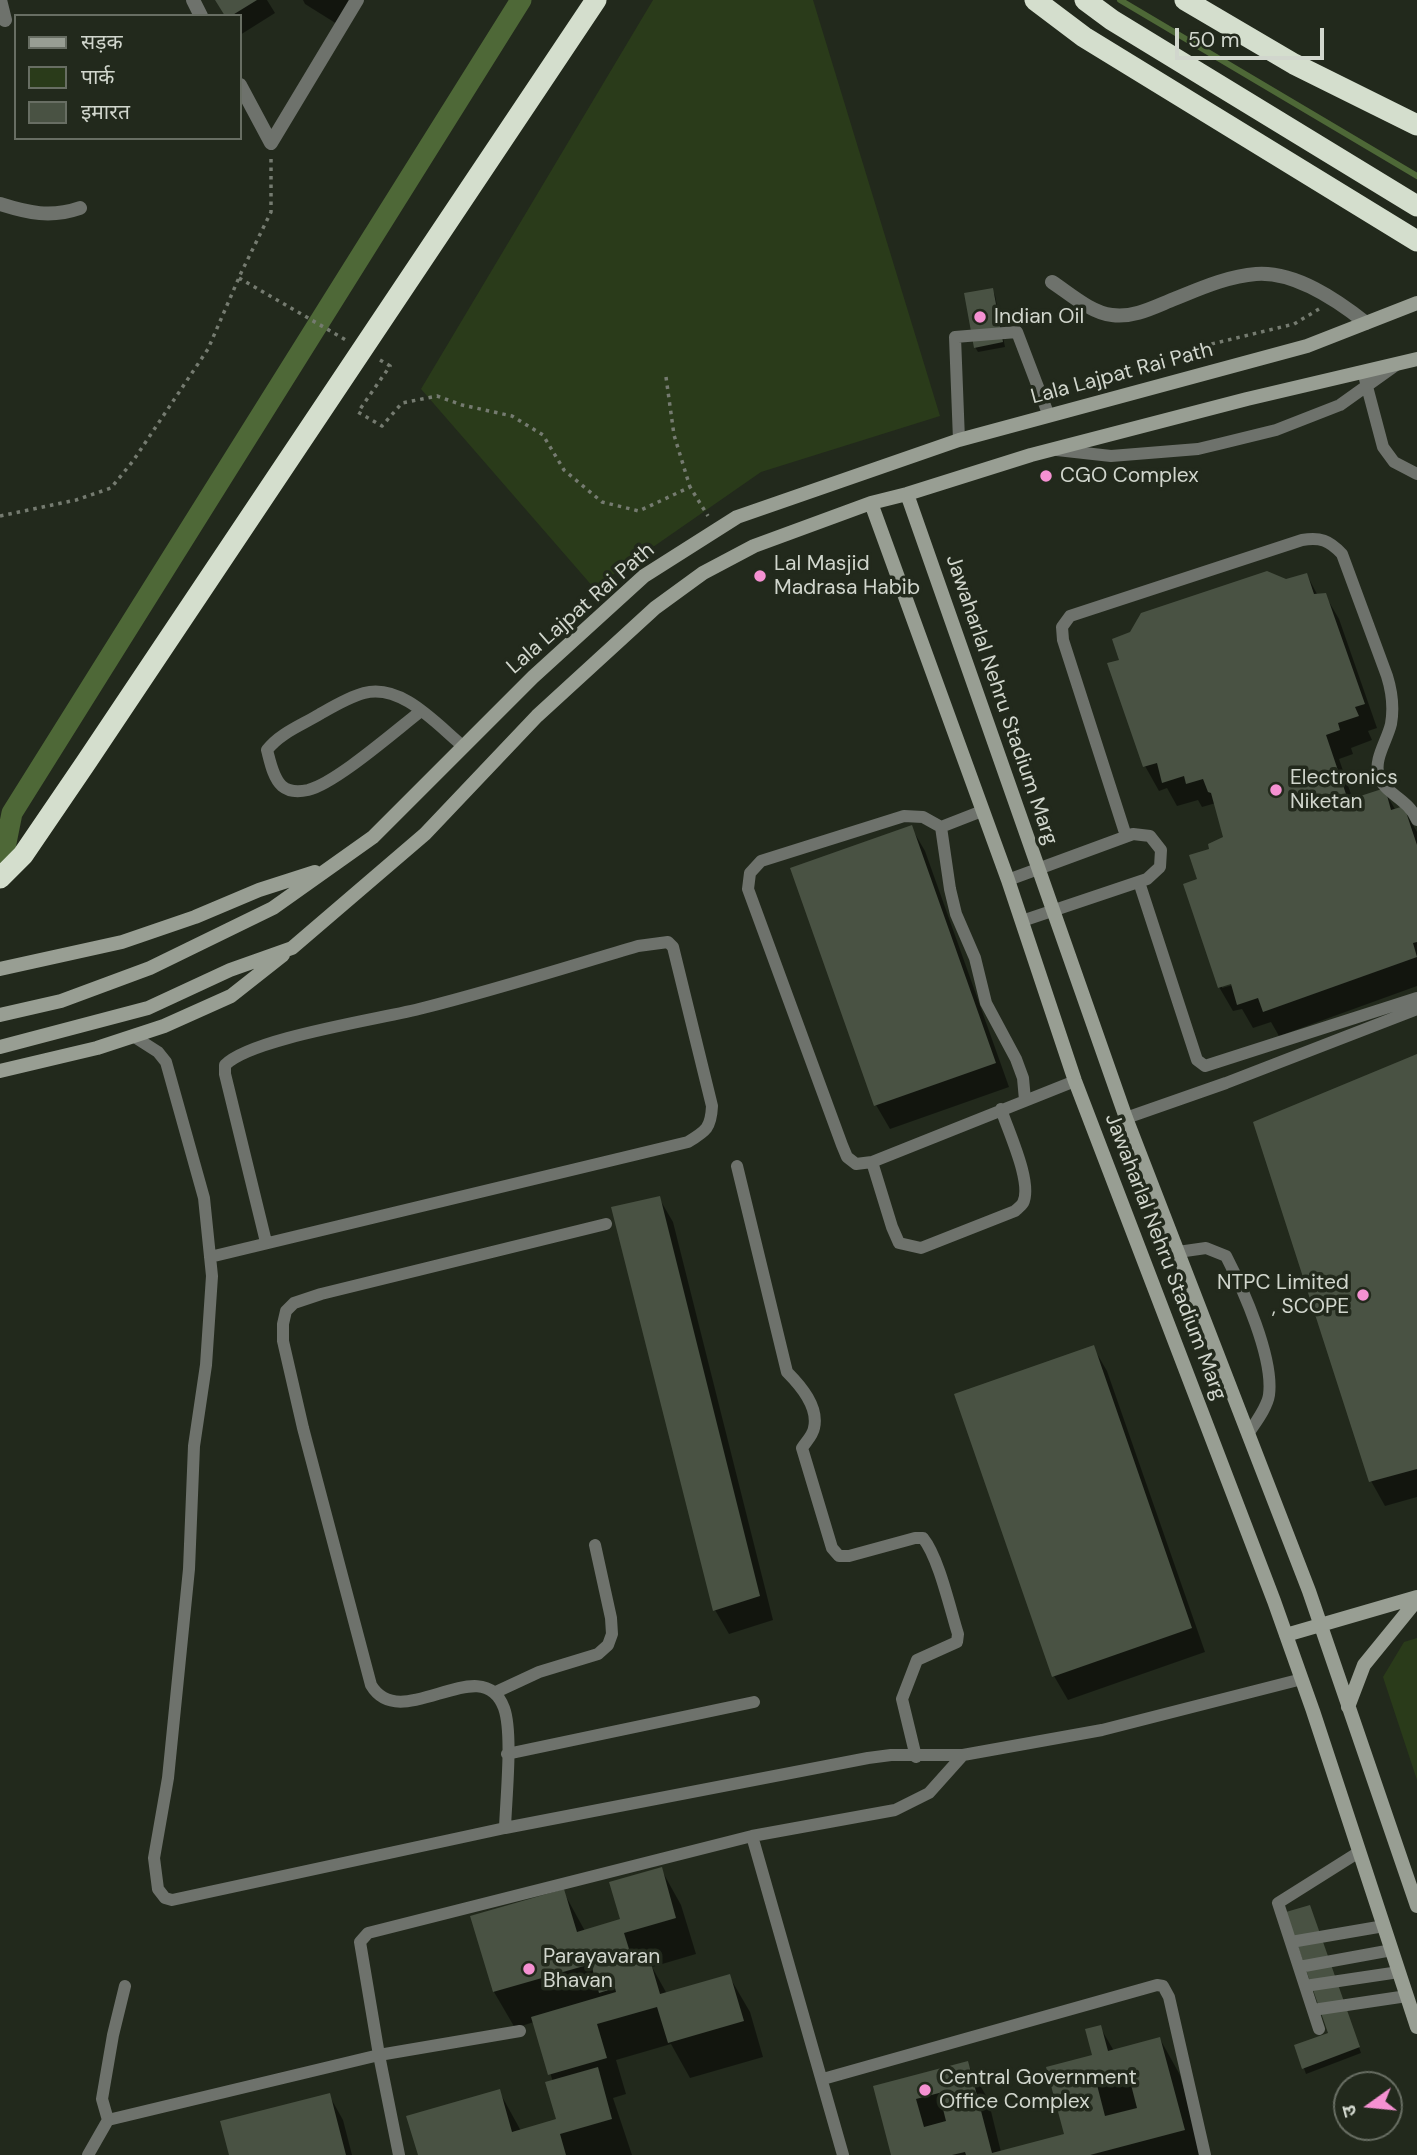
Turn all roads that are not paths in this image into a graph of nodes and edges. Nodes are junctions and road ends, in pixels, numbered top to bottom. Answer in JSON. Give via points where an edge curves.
{"nodes":[{"id":1,"x":0,"y":0,"type":"edge"},
{"id":2,"x":357,"y":0,"type":"edge"},
{"id":3,"x":596,"y":0,"type":"edge"},
{"id":4,"x":1035,"y":0,"type":"edge"},
{"id":5,"x":1085,"y":0,"type":"edge"},
{"id":6,"x":1185,"y":0,"type":"edge"},
{"id":7,"x":5,"y":20,"type":"dead end"},
{"id":8,"x":242,"y":89,"type":"edge"},
{"id":9,"x":1417,"y":125,"type":"edge"},
{"id":10,"x":0,"y":204,"type":"edge"},
{"id":11,"x":1417,"y":206,"type":"edge"},
{"id":12,"x":80,"y":208,"type":"dead end"},
{"id":13,"x":1417,"y":241,"type":"edge"},
{"id":14,"x":1052,"y":282,"type":"dead end"},
{"id":15,"x":1417,"y":303,"type":"edge"},
{"id":16,"x":1366,"y":323,"type":"junction"},
{"id":17,"x":1417,"y":359,"type":"edge"},
{"id":18,"x":1365,"y":379,"type":"junction"},
{"id":19,"x":1049,"y":416,"type":"junction"},
{"id":20,"x":959,"y":440,"type":"junction"},
{"id":21,"x":1053,"y":449,"type":"junction"},
{"id":22,"x":1417,"y":474,"type":"edge"},
{"id":23,"x":907,"y":495,"type":"junction"},
{"id":24,"x":871,"y":503,"type":"junction"},
{"id":25,"x":421,"y":712,"type":"junction"},
{"id":26,"x":464,"y":747,"type":"junction"},
{"id":27,"x":982,"y":811,"type":"junction"},
{"id":28,"x":1417,"y":820,"type":"edge"},
{"id":29,"x":941,"y":827,"type":"junction"},
{"id":30,"x":1126,"y":836,"type":"junction"},
{"id":31,"x":326,"y":869,"type":"junction"},
{"id":32,"x":1038,"y":869,"type":"junction"},
{"id":33,"x":0,"y":878,"type":"edge"},
{"id":34,"x":1008,"y":880,"type":"junction"},
{"id":35,"x":1139,"y":882,"type":"junction"},
{"id":36,"x":1054,"y":910,"type":"junction"},
{"id":37,"x":1022,"y":921,"type":"junction"},
{"id":38,"x":292,"y":948,"type":"junction"},
{"id":39,"x":0,"y":970,"type":"edge"},
{"id":40,"x":1417,"y":998,"type":"edge"},
{"id":41,"x":1417,"y":1009,"type":"edge"},
{"id":42,"x":0,"y":1015,"type":"edge"},
{"id":43,"x":133,"y":1036,"type":"junction"},
{"id":44,"x":0,"y":1047,"type":"edge"},
{"id":45,"x":0,"y":1072,"type":"edge"},
{"id":46,"x":1075,"y":1081,"type":"junction"},
{"id":47,"x":1025,"y":1100,"type":"junction"},
{"id":48,"x":1002,"y":1110,"type":"junction"},
{"id":49,"x":1126,"y":1118,"type":"junction"},
{"id":50,"x":872,"y":1162,"type":"junction"},
{"id":51,"x":737,"y":1166,"type":"dead end"},
{"id":52,"x":606,"y":1224,"type":"dead end"},
{"id":53,"x":266,"y":1242,"type":"junction"},
{"id":54,"x":1178,"y":1252,"type":"junction"},
{"id":55,"x":210,"y":1257,"type":"junction"},
{"id":56,"x":1248,"y":1434,"type":"junction"},
{"id":57,"x":595,"y":1545,"type":"dead end"},
{"id":58,"x":1417,"y":1599,"type":"edge"},
{"id":59,"x":1321,"y":1624,"type":"junction"},
{"id":60,"x":1286,"y":1635,"type":"junction"},
{"id":61,"x":1302,"y":1679,"type":"junction"},
{"id":62,"x":496,"y":1692,"type":"junction"},
{"id":63,"x":754,"y":1702,"type":"dead end"},
{"id":64,"x":1348,"y":1707,"type":"junction"},
{"id":65,"x":507,"y":1754,"type":"junction"},
{"id":66,"x":963,"y":1755,"type":"junction"},
{"id":67,"x":916,"y":1757,"type":"junction"},
{"id":68,"x":505,"y":1828,"type":"junction"},
{"id":69,"x":752,"y":1836,"type":"junction"},
{"id":70,"x":1359,"y":1852,"type":"junction"},
{"id":71,"x":1417,"y":1906,"type":"edge"},
{"id":72,"x":1384,"y":1926,"type":"junction"},
{"id":73,"x":1290,"y":1942,"type":"junction"},
{"id":74,"x":1392,"y":1950,"type":"junction"},
{"id":75,"x":1298,"y":1967,"type":"junction"},
{"id":76,"x":1399,"y":1972,"type":"junction"},
{"id":77,"x":125,"y":1986,"type":"dead end"},
{"id":78,"x":1305,"y":1986,"type":"junction"},
{"id":79,"x":1407,"y":1996,"type":"junction"},
{"id":80,"x":1313,"y":2010,"type":"junction"},
{"id":81,"x":1417,"y":2027,"type":"edge"},
{"id":82,"x":1319,"y":2029,"type":"dead end"},
{"id":83,"x":520,"y":2031,"type":"dead end"},
{"id":84,"x":379,"y":2055,"type":"junction"},
{"id":85,"x":823,"y":2079,"type":"junction"},
{"id":86,"x":108,"y":2120,"type":"junction"},
{"id":87,"x":89,"y":2155,"type":"edge"},
{"id":88,"x":399,"y":2155,"type":"edge"},
{"id":89,"x":843,"y":2155,"type":"edge"},
{"id":90,"x":1205,"y":2155,"type":"edge"}],
"edges":[{"from":1,"to":7,"type":"street"},
{"from":2,"to":8,"type":"street","via":[[271,143]]},
{"from":3,"to":33,"type":"highway","bridge":true,"via":[[85,764],[23,855]]},
{"from":4,"to":13,"type":"highway","via":[[1084,37]]},
{"from":5,"to":11,"type":"highway"},
{"from":6,"to":9,"type":"highway","via":[[1294,64]]},
{"from":10,"to":12,"type":"street","via":[[29,213]]},
{"from":14,"to":16,"type":"street","via":[[1098,312],[1111,315],[1140,313],[1205,287],[1270,274],[1336,299]]},
{"from":15,"to":16,"type":"main road","name":"Lala Lajpat Rai Path"},
{"from":16,"to":19,"type":"main road","name":"Lala Lajpat Rai Path","via":[[1307,346]]},
{"from":17,"to":18,"type":"main road"},
{"from":18,"to":21,"type":"main road","via":[[1247,399]]},
{"from":18,"to":21,"type":"lane","via":[[1340,405],[1276,430],[1198,449],[1111,456]]},
{"from":18,"to":22,"type":"lane","via":[[1383,447],[1394,462]]},
{"from":19,"to":20,"type":"main road","name":"Lala Lajpat Rai Path"},
{"from":19,"to":20,"type":"lane","via":[[1017,332],[955,337]]},
{"from":20,"to":26,"type":"main road","name":"Lala Lajpat Rai Path","via":[[737,517],[717,529],[644,576]]},
{"from":21,"to":23,"type":"main road"},
{"from":23,"to":24,"type":"main road"},
{"from":23,"to":32,"type":"main road","name":"Jawaharlal Nehru Stadium Marg"},
{"from":24,"to":27,"type":"main road","name":"Jawaharlal Nehru Stadium Marg"},
{"from":24,"to":38,"type":"main road","via":[[754,546],[703,573],[655,608],[537,716],[425,834]]},
{"from":25,"to":25,"type":"lane","via":[[339,774],[310,790],[293,792],[281,785],[272,769],[267,750],[276,739],[362,693],[395,693]]},
{"from":25,"to":26,"type":"lane"},
{"from":26,"to":31,"type":"main road","name":"Lala Lajpat Rai Path","via":[[373,837]]},
{"from":27,"to":29,"type":"lane"},
{"from":27,"to":34,"type":"main road","name":"Jawaharlal Nehru Stadium Marg"},
{"from":28,"to":30,"type":"lane","via":[[1410,806],[1379,778],[1393,696],[1342,554],[1328,541],[1315,538],[1070,616],[1062,627]]},
{"from":29,"to":47,"type":"lane","via":[[956,915],[975,958],[986,1003],[1016,1059]]},
{"from":29,"to":50,"type":"lane","via":[[923,817],[904,816],[761,861],[750,873],[748,889],[847,1157],[856,1164]]},
{"from":30,"to":32,"type":"lane"},
{"from":30,"to":35,"type":"lane","via":[[1145,834],[1161,850],[1157,872]]},
{"from":31,"to":39,"type":"main road","via":[[121,942]]},
{"from":31,"to":42,"type":"main road","name":"Lala Lajpat Rai Path","via":[[273,908],[150,968],[61,1001]]},
{"from":32,"to":34,"type":"lane"},
{"from":32,"to":36,"type":"main road","name":"Jawaharlal Nehru Stadium Marg"},
{"from":34,"to":37,"type":"main road","name":"Jawaharlal Nehru Stadium Marg"},
{"from":35,"to":36,"type":"lane"},
{"from":35,"to":40,"type":"lane","via":[[1197,1060],[1205,1066]]},
{"from":36,"to":37,"type":"lane"},
{"from":36,"to":49,"type":"main road","name":"Jawaharlal Nehru Stadium Marg"},
{"from":37,"to":46,"type":"main road","name":"Jawaharlal Nehru Stadium Marg"},
{"from":38,"to":43,"type":"main road","via":[[230,996]]},
{"from":38,"to":44,"type":"main road","via":[[230,970],[148,1008]]},
{"from":41,"to":49,"type":"lane"},
{"from":43,"to":45,"type":"main road"},
{"from":43,"to":55,"type":"lane","via":[[166,1062],[204,1198]]},
{"from":46,"to":47,"type":"lane"},
{"from":46,"to":60,"type":"main road","name":"Jawaharlal Nehru Stadium Marg"},
{"from":47,"to":48,"type":"lane"},
{"from":48,"to":50,"type":"lane"},
{"from":48,"to":50,"type":"lane","via":[[1024,1179],[1022,1205],[1015,1211],[921,1248],[907,1246],[899,1242],[892,1227]]},
{"from":49,"to":54,"type":"main road","name":"Jawaharlal Nehru Stadium Marg"},
{"from":51,"to":67,"type":"lane","via":[[787,1372],[804,1390],[814,1417],[814,1428],[802,1448],[832,1548],[839,1556],[849,1556],[923,1538],[950,1607],[957,1642],[917,1660],[902,1699]]},
{"from":52,"to":62,"type":"lane","via":[[321,1294],[294,1303],[286,1311],[283,1341],[303,1428],[378,1696],[402,1702],[473,1686]]},
{"from":53,"to":53,"type":"lane","via":[[688,1142],[705,1132],[712,1106],[673,947],[668,942],[638,946],[424,1008],[291,1038],[232,1058],[225,1065],[225,1074]]},
{"from":53,"to":55,"type":"lane"},
{"from":54,"to":56,"type":"main road","name":"Jawaharlal Nehru Stadium Marg"},
{"from":54,"to":56,"type":"lane","via":[[1206,1248],[1226,1256],[1244,1292],[1267,1365],[1269,1397]]},
{"from":55,"to":68,"type":"lane","via":[[189,1569],[168,1778],[154,1858],[158,1889],[172,1900]]},
{"from":56,"to":59,"type":"main road","name":"Jawaharlal Nehru Stadium Marg"},
{"from":57,"to":62,"type":"lane","via":[[611,1618],[608,1645],[598,1654],[538,1672]]},
{"from":58,"to":59,"type":"main road"},
{"from":58,"to":64,"type":"main road","via":[[1364,1665]]},
{"from":59,"to":60,"type":"main road"},
{"from":59,"to":64,"type":"main road","name":"Jawaharlal Nehru Stadium Marg"},
{"from":60,"to":61,"type":"main road","name":"Jawaharlal Nehru Stadium Marg"},
{"from":61,"to":66,"type":"lane","via":[[1102,1730]]},
{"from":61,"to":70,"type":"main road","name":"Jawaharlal Nehru Stadium Marg"},
{"from":62,"to":65,"type":"lane","via":[[508,1730]]},
{"from":63,"to":65,"type":"lane"},
{"from":64,"to":71,"type":"main road","name":"Jawaharlal Nehru Stadium Marg"},
{"from":65,"to":68,"type":"lane"},
{"from":66,"to":67,"type":"lane"},
{"from":66,"to":69,"type":"lane","via":[[929,1793],[895,1810]]},
{"from":67,"to":68,"type":"lane","via":[[868,1758]]},
{"from":69,"to":84,"type":"lane","via":[[371,1931],[360,1942]]},
{"from":69,"to":85,"type":"lane"},
{"from":70,"to":72,"type":"main road","name":"Jawaharlal Nehru Stadium Marg"},
{"from":70,"to":73,"type":"lane","via":[[1278,1902]]},
{"from":72,"to":73,"type":"lane"},
{"from":72,"to":74,"type":"main road","name":"Jawaharlal Nehru Stadium Marg"},
{"from":73,"to":75,"type":"lane"},
{"from":74,"to":75,"type":"lane"},
{"from":74,"to":76,"type":"main road","name":"Jawaharlal Nehru Stadium Marg"},
{"from":75,"to":78,"type":"lane"},
{"from":76,"to":78,"type":"lane"},
{"from":76,"to":79,"type":"main road","name":"Jawaharlal Nehru Stadium Marg"},
{"from":77,"to":86,"type":"lane","via":[[102,2099]]},
{"from":78,"to":80,"type":"lane"},
{"from":79,"to":80,"type":"lane"},
{"from":79,"to":81,"type":"main road","name":"Jawaharlal Nehru Stadium Marg"},
{"from":80,"to":82,"type":"lane"},
{"from":83,"to":84,"type":"lane"},
{"from":84,"to":86,"type":"lane"},
{"from":84,"to":88,"type":"lane"},
{"from":85,"to":89,"type":"lane"},
{"from":85,"to":90,"type":"lane","via":[[1163,1986]]},
{"from":86,"to":87,"type":"lane"}]}
